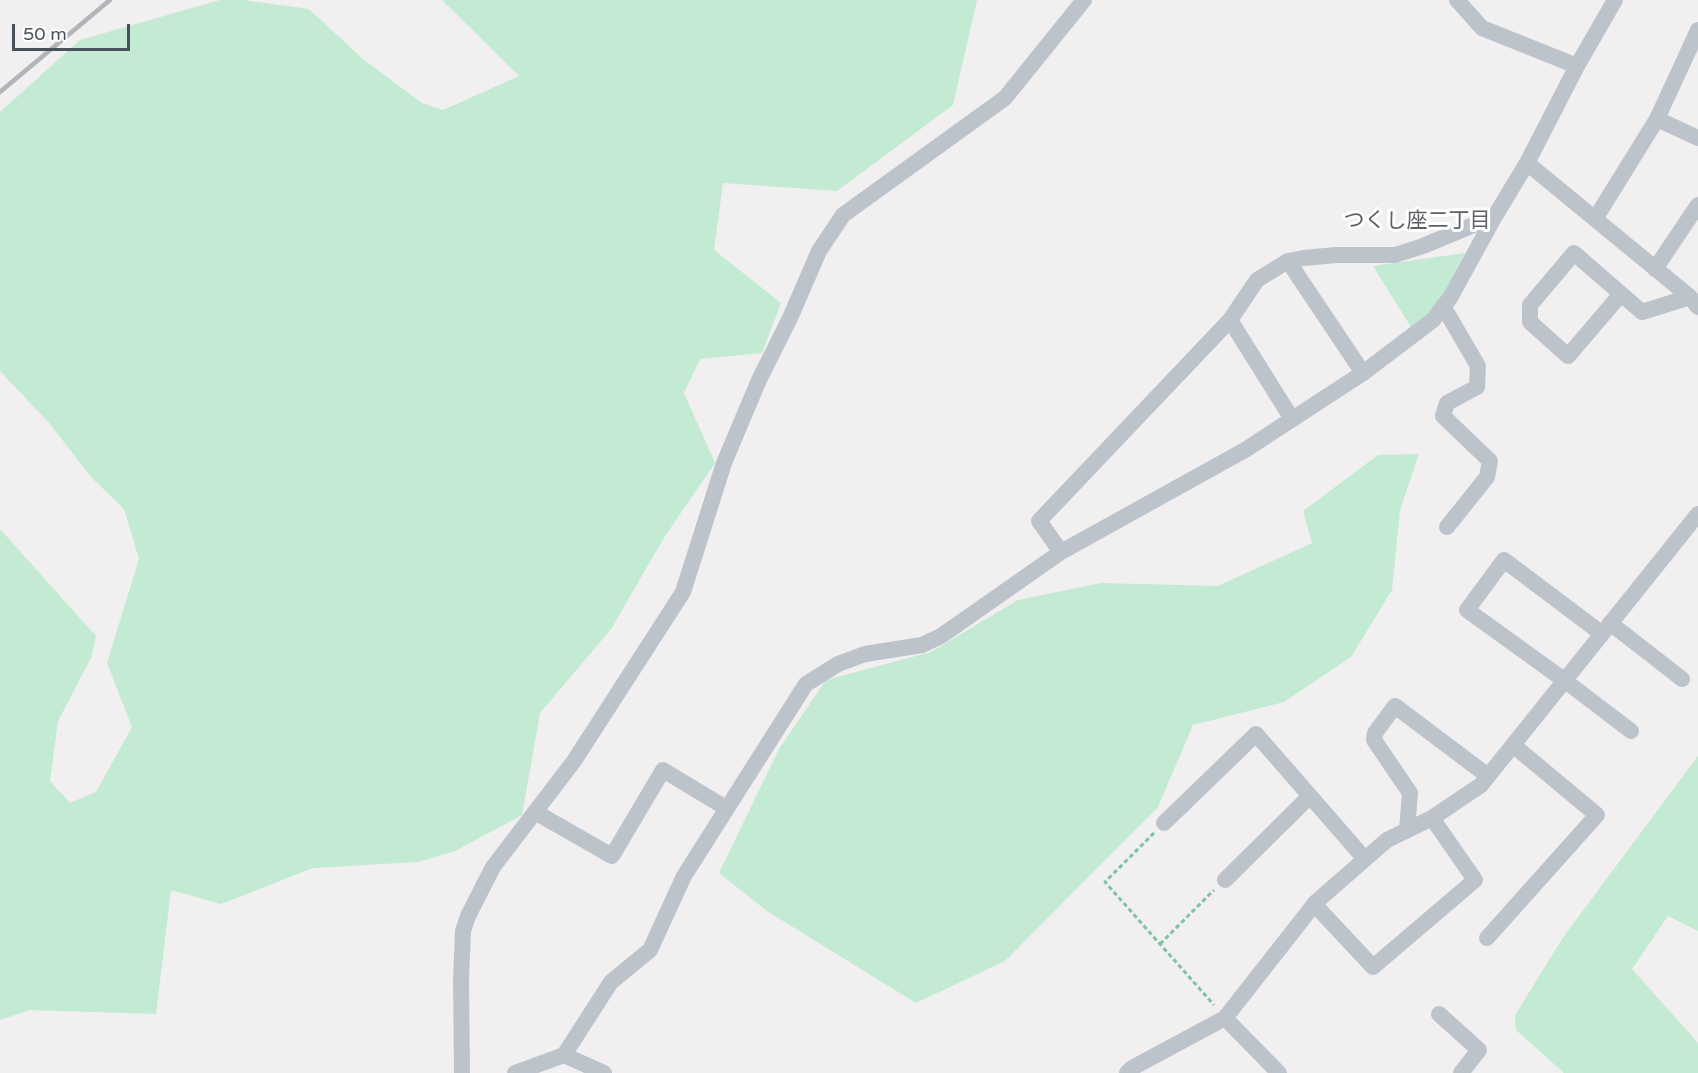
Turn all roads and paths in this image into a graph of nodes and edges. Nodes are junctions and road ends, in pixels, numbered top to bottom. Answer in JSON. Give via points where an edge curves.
{"nodes":[{"id":1,"x":1084,"y":0,"type":"edge"},
{"id":2,"x":1456,"y":0,"type":"edge"},
{"id":3,"x":1615,"y":0,"type":"edge"},
{"id":4,"x":1698,"y":30,"type":"edge"},
{"id":5,"x":1577,"y":66,"type":"junction"},
{"id":6,"x":1657,"y":119,"type":"junction"},
{"id":7,"x":1698,"y":138,"type":"edge"},
{"id":8,"x":1527,"y":163,"type":"junction"},
{"id":9,"x":1698,"y":205,"type":"edge"},
{"id":10,"x":1495,"y":216,"type":"junction"},
{"id":11,"x":1595,"y":219,"type":"junction"},
{"id":12,"x":1288,"y":261,"type":"junction"},
{"id":13,"x":1655,"y":269,"type":"junction"},
{"id":14,"x":1621,"y":294,"type":"junction"},
{"id":15,"x":1694,"y":302,"type":"edge"},
{"id":16,"x":1443,"y":306,"type":"junction"},
{"id":17,"x":1230,"y":320,"type":"junction"},
{"id":18,"x":1363,"y":373,"type":"junction"},
{"id":19,"x":1292,"y":419,"type":"junction"},
{"id":20,"x":1696,"y":519,"type":"edge"},
{"id":21,"x":1447,"y":526,"type":"dead end"},
{"id":22,"x":1061,"y":552,"type":"junction"},
{"id":23,"x":1606,"y":628,"type":"junction"},
{"id":24,"x":1682,"y":679,"type":"dead end"},
{"id":25,"x":1564,"y":680,"type":"junction"},
{"id":26,"x":1631,"y":731,"type":"dead end"},
{"id":27,"x":1513,"y":745,"type":"junction"},
{"id":28,"x":1488,"y":776,"type":"junction"},
{"id":29,"x":1310,"y":796,"type":"junction"},
{"id":30,"x":726,"y":808,"type":"junction"},
{"id":31,"x":535,"y":812,"type":"junction"},
{"id":32,"x":1432,"y":818,"type":"junction"},
{"id":33,"x":1164,"y":823,"type":"joint"},
{"id":34,"x":1407,"y":830,"type":"junction"},
{"id":35,"x":1364,"y":858,"type":"junction"},
{"id":36,"x":1225,"y":879,"type":"joint"},
{"id":37,"x":1314,"y":904,"type":"junction"},
{"id":38,"x":1487,"y":938,"type":"dead end"},
{"id":39,"x":1160,"y":944,"type":"junction"},
{"id":40,"x":1439,"y":1014,"type":"dead end"},
{"id":41,"x":1225,"y":1018,"type":"junction"},
{"id":42,"x":564,"y":1055,"type":"junction"},
{"id":43,"x":462,"y":1073,"type":"edge"},
{"id":44,"x":515,"y":1073,"type":"edge"},
{"id":45,"x":604,"y":1073,"type":"edge"},
{"id":46,"x":1127,"y":1073,"type":"edge"},
{"id":47,"x":1279,"y":1073,"type":"edge"},
{"id":48,"x":1461,"y":1073,"type":"edge"}],
"edges":[{"from":1,"to":31,"type":"street","via":[[1005,98],[843,215],[819,251],[759,380],[724,463],[683,592],[574,761]]},
{"from":2,"to":5,"type":"street","via":[[1482,28]]},
{"from":3,"to":5,"type":"street"},
{"from":4,"to":6,"type":"street"},
{"from":5,"to":8,"type":"street"},
{"from":6,"to":7,"type":"street"},
{"from":6,"to":11,"type":"street"},
{"from":8,"to":10,"type":"street"},
{"from":8,"to":11,"type":"street"},
{"from":9,"to":13,"type":"street"},
{"from":10,"to":12,"type":"street","via":[[1395,255],[1336,255]]},
{"from":10,"to":16,"type":"street"},
{"from":11,"to":13,"type":"street"},
{"from":12,"to":17,"type":"street","via":[[1257,280]]},
{"from":12,"to":18,"type":"street"},
{"from":13,"to":15,"type":"street"},
{"from":14,"to":14,"type":"street","via":[[1574,253],[1530,304],[1530,322],[1568,356]]},
{"from":14,"to":15,"type":"street","via":[[1642,312]]},
{"from":16,"to":18,"type":"street","via":[[1433,320]]},
{"from":16,"to":21,"type":"street","via":[[1478,366],[1477,387],[1447,404],[1443,416],[1490,461],[1488,477]]},
{"from":17,"to":19,"type":"street"},
{"from":17,"to":22,"type":"street","via":[[1039,521]]},
{"from":18,"to":19,"type":"street"},
{"from":19,"to":22,"type":"street","via":[[1245,450]]},
{"from":20,"to":23,"type":"street"},
{"from":22,"to":30,"type":"street","via":[[940,636],[922,645],[865,654],[838,664],[806,684]]},
{"from":23,"to":24,"type":"street"},
{"from":23,"to":25,"type":"street"},
{"from":23,"to":25,"type":"street","via":[[1504,560],[1467,610]]},
{"from":25,"to":26,"type":"street"},
{"from":25,"to":27,"type":"street"},
{"from":27,"to":28,"type":"street"},
{"from":27,"to":38,"type":"street","via":[[1597,815]]},
{"from":28,"to":32,"type":"street"},
{"from":28,"to":34,"type":"street","via":[[1395,706],[1374,740],[1410,793]]},
{"from":29,"to":33,"type":"street","via":[[1256,734]]},
{"from":29,"to":35,"type":"street"},
{"from":29,"to":36,"type":"street"},
{"from":30,"to":31,"type":"street","via":[[663,770],[612,856]]},
{"from":30,"to":42,"type":"street","via":[[684,876],[650,950],[611,982]]},
{"from":31,"to":43,"type":"street","via":[[493,867],[463,931]]},
{"from":32,"to":34,"type":"street"},
{"from":32,"to":37,"type":"street","via":[[1475,880],[1373,967]]},
{"from":33,"to":39,"type":"path","via":[[1105,882]]},
{"from":34,"to":35,"type":"street"},
{"from":35,"to":37,"type":"street"},
{"from":36,"to":39,"type":"path"},
{"from":37,"to":41,"type":"street"},
{"from":39,"to":41,"type":"path"},
{"from":40,"to":48,"type":"street","via":[[1479,1050]]},
{"from":41,"to":46,"type":"street"},
{"from":41,"to":47,"type":"street"},
{"from":42,"to":44,"type":"street"},
{"from":42,"to":45,"type":"street"}]}
